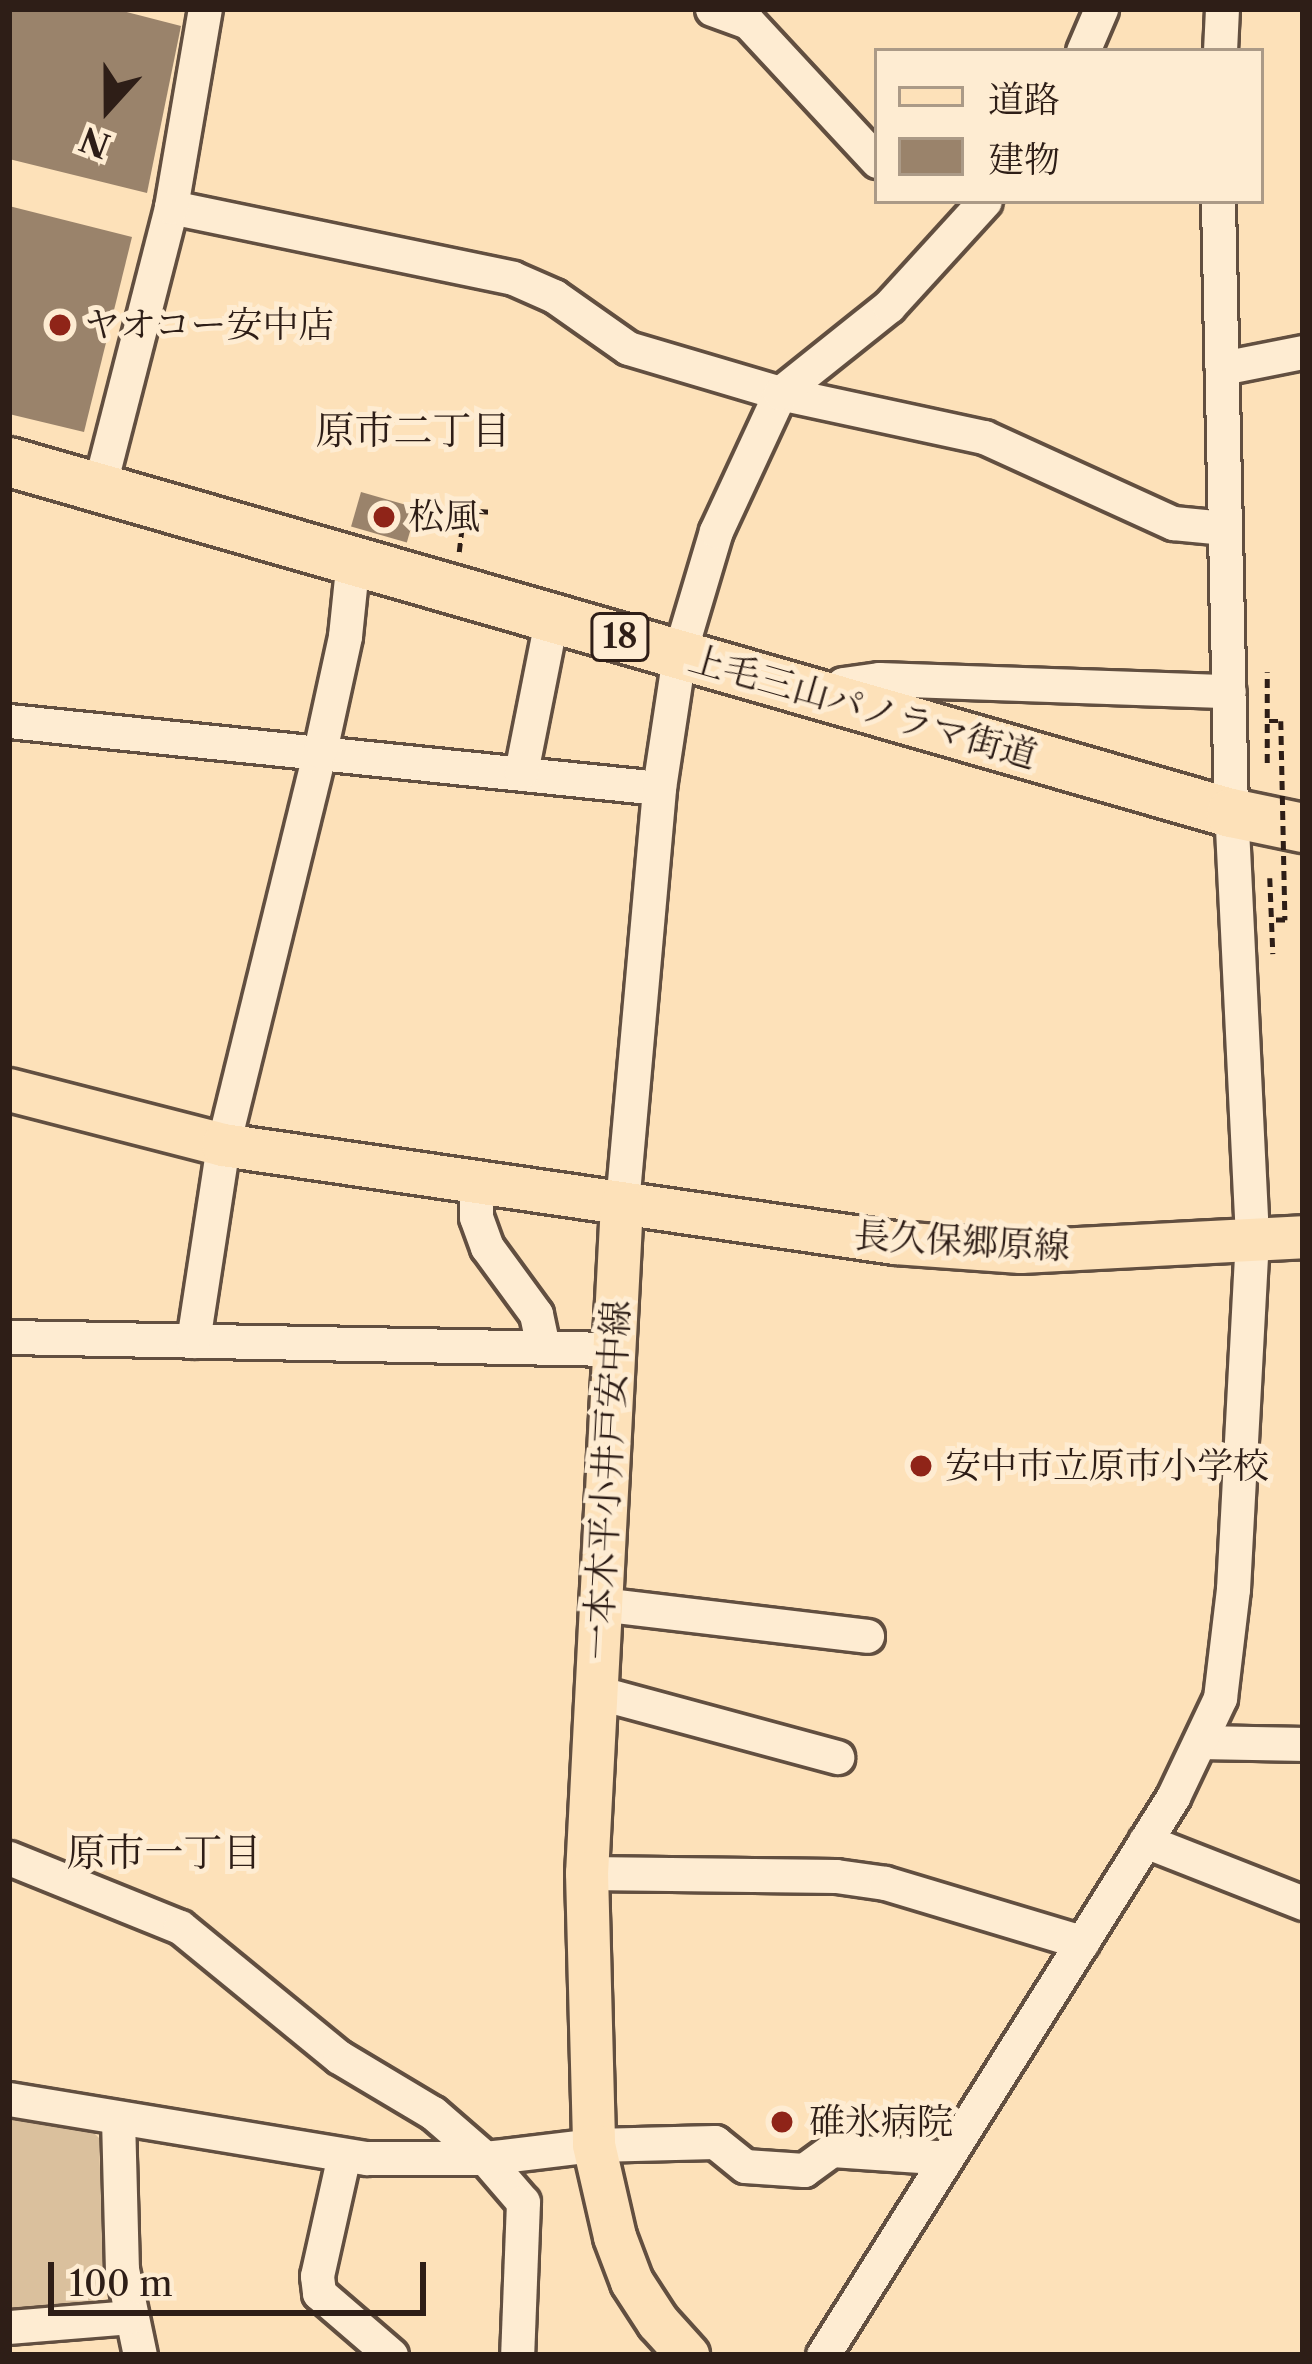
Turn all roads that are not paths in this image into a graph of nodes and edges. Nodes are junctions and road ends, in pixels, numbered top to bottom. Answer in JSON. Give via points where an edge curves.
{"nodes":[{"id":1,"x":205,"y":9,"type":"edge"},
{"id":2,"x":712,"y":9,"type":"edge"},
{"id":3,"x":1101,"y":9,"type":"edge"},
{"id":4,"x":1222,"y":9,"type":"edge"},
{"id":5,"x":1084,"y":48,"type":"edge"},
{"id":6,"x":1220,"y":48,"type":"edge"},
{"id":7,"x":874,"y":158,"type":"edge"},
{"id":8,"x":975,"y":204,"type":"edge"},
{"id":9,"x":1218,"y":204,"type":"edge"},
{"id":10,"x":171,"y":207,"type":"junction"},
{"id":11,"x":1303,"y":352,"type":"edge"},
{"id":12,"x":1222,"y":368,"type":"junction"},
{"id":13,"x":780,"y":393,"type":"junction"},
{"id":14,"x":9,"y":462,"type":"edge"},
{"id":15,"x":99,"y":488,"type":"junction"},
{"id":16,"x":1225,"y":528,"type":"junction"},
{"id":17,"x":353,"y":559,"type":"junction"},
{"id":18,"x":551,"y":616,"type":"junction"},
{"id":19,"x":679,"y":655,"type":"junction"},
{"id":20,"x":1229,"y":692,"type":"junction"},
{"id":21,"x":840,"y":701,"type":"junction"},
{"id":22,"x":9,"y":721,"type":"edge"},
{"id":23,"x":320,"y":751,"type":"junction"},
{"id":24,"x":521,"y":772,"type":"junction"},
{"id":25,"x":659,"y":788,"type":"junction"},
{"id":26,"x":1231,"y":813,"type":"junction"},
{"id":27,"x":1303,"y":828,"type":"edge"},
{"id":28,"x":9,"y":1090,"type":"edge"},
{"id":29,"x":223,"y":1145,"type":"junction"},
{"id":30,"x":476,"y":1182,"type":"junction"},
{"id":31,"x":622,"y":1204,"type":"junction"},
{"id":32,"x":1252,"y":1237,"type":"junction"},
{"id":33,"x":1303,"y":1237,"type":"edge"},
{"id":34,"x":9,"y":1336,"type":"edge"},
{"id":35,"x":193,"y":1341,"type":"junction"},
{"id":36,"x":543,"y":1347,"type":"junction"},
{"id":37,"x":614,"y":1348,"type":"junction"},
{"id":38,"x":600,"y":1604,"type":"junction"},
{"id":39,"x":867,"y":1636,"type":"dead end"},
{"id":40,"x":596,"y":1692,"type":"junction"},
{"id":41,"x":1202,"y":1742,"type":"junction"},
{"id":42,"x":1303,"y":1744,"type":"edge"},
{"id":43,"x":837,"y":1757,"type":"dead end"},
{"id":44,"x":1145,"y":1841,"type":"junction"},
{"id":45,"x":9,"y":1858,"type":"edge"},
{"id":46,"x":587,"y":1873,"type":"junction"},
{"id":47,"x":1303,"y":1903,"type":"edge"},
{"id":48,"x":1082,"y":1942,"type":"junction"},
{"id":49,"x":9,"y":2099,"type":"edge"},
{"id":50,"x":118,"y":2117,"type":"junction"},
{"id":51,"x":594,"y":2145,"type":"junction"},
{"id":52,"x":344,"y":2155,"type":"junction"},
{"id":53,"x":484,"y":2158,"type":"junction"},
{"id":54,"x":944,"y":2162,"type":"junction"},
{"id":55,"x":130,"y":2317,"type":"junction"},
{"id":56,"x":9,"y":2327,"type":"edge"},
{"id":57,"x":140,"y":2355,"type":"edge"},
{"id":58,"x":391,"y":2355,"type":"edge"},
{"id":59,"x":517,"y":2355,"type":"edge"},
{"id":60,"x":688,"y":2355,"type":"edge"},
{"id":61,"x":823,"y":2355,"type":"edge"}],
"edges":[{"from":1,"to":10,"type":"street"},
{"from":2,"to":7,"type":"street","via":[[748,22]]},
{"from":3,"to":5,"type":"street"},
{"from":4,"to":6,"type":"street"},
{"from":8,"to":13,"type":"street","via":[[890,306]]},
{"from":9,"to":12,"type":"street"},
{"from":10,"to":13,"type":"street","via":[[513,278],[628,348]]},
{"from":10,"to":15,"type":"street"},
{"from":11,"to":12,"type":"street"},
{"from":12,"to":16,"type":"street"},
{"from":13,"to":16,"type":"street","via":[[984,437],[1173,523]]},
{"from":13,"to":19,"type":"street","via":[[731,491]]},
{"from":14,"to":15,"type":"highway","name":"上毛三山パノラマ街道","number":"18"},
{"from":15,"to":17,"type":"highway","name":"上毛三山パノラマ街道","number":"18"},
{"from":16,"to":20,"type":"street"},
{"from":17,"to":18,"type":"highway","name":"上毛三山パノラマ街道","number":"18"},
{"from":17,"to":23,"type":"street"},
{"from":18,"to":19,"type":"highway","name":"上毛三山パノラマ街道","number":"18"},
{"from":18,"to":24,"type":"street"},
{"from":19,"to":21,"type":"highway","name":"上毛三山パノラマ街道","number":"18"},
{"from":19,"to":25,"type":"street"},
{"from":20,"to":21,"type":"street","via":[[879,679],[843,684]]},
{"from":20,"to":26,"type":"street"},
{"from":21,"to":26,"type":"highway","name":"上毛三山パノラマ街道","number":"18"},
{"from":22,"to":23,"type":"street"},
{"from":23,"to":24,"type":"street"},
{"from":23,"to":29,"type":"street"},
{"from":24,"to":25,"type":"street"},
{"from":25,"to":31,"type":"street"},
{"from":26,"to":27,"type":"highway","name":"上毛三山パノラマ街道","number":"18"},
{"from":26,"to":32,"type":"street"},
{"from":28,"to":29,"type":"main road"},
{"from":29,"to":30,"type":"main road"},
{"from":29,"to":35,"type":"street"},
{"from":30,"to":31,"type":"main road"},
{"from":30,"to":36,"type":"street","via":[[487,1247],[536,1314]]},
{"from":31,"to":32,"type":"main road","name":"長久保郷原線","via":[[895,1243],[1021,1252]]},
{"from":31,"to":37,"type":"main road","name":"一本木平小井戸安中線"},
{"from":32,"to":33,"type":"main road","name":"長久保郷原線"},
{"from":32,"to":41,"type":"street","via":[[1233,1589],[1220,1699]]},
{"from":34,"to":35,"type":"street"},
{"from":35,"to":36,"type":"street"},
{"from":36,"to":37,"type":"street"},
{"from":37,"to":38,"type":"main road","name":"一本木平小井戸安中線"},
{"from":38,"to":39,"type":"street"},
{"from":38,"to":40,"type":"main road","name":"一本木平小井戸安中線"},
{"from":40,"to":43,"type":"street"},
{"from":40,"to":46,"type":"main road","name":"一本木平小井戸安中線"},
{"from":41,"to":42,"type":"street"},
{"from":41,"to":44,"type":"street"},
{"from":44,"to":47,"type":"street"},
{"from":44,"to":48,"type":"street"},
{"from":45,"to":53,"type":"street","via":[[179,1927],[339,2057],[433,2114]]},
{"from":46,"to":48,"type":"street","via":[[792,1873],[885,1883]]},
{"from":46,"to":51,"type":"main road","name":"一本木平小井戸安中線"},
{"from":48,"to":54,"type":"street"},
{"from":49,"to":50,"type":"street"},
{"from":50,"to":52,"type":"street"},
{"from":50,"to":55,"type":"street"},
{"from":51,"to":53,"type":"street"},
{"from":51,"to":54,"type":"street","via":[[715,2142],[745,2166],[804,2170],[832,2150]]},
{"from":51,"to":60,"type":"main road","name":"一本木平小井戸安中線","via":[[632,2282]]},
{"from":52,"to":53,"type":"street"},
{"from":52,"to":58,"type":"street","via":[[319,2293]]},
{"from":53,"to":59,"type":"street","via":[[523,2202]]},
{"from":54,"to":61,"type":"street"},
{"from":55,"to":56,"type":"street"},
{"from":55,"to":57,"type":"street"}]}
